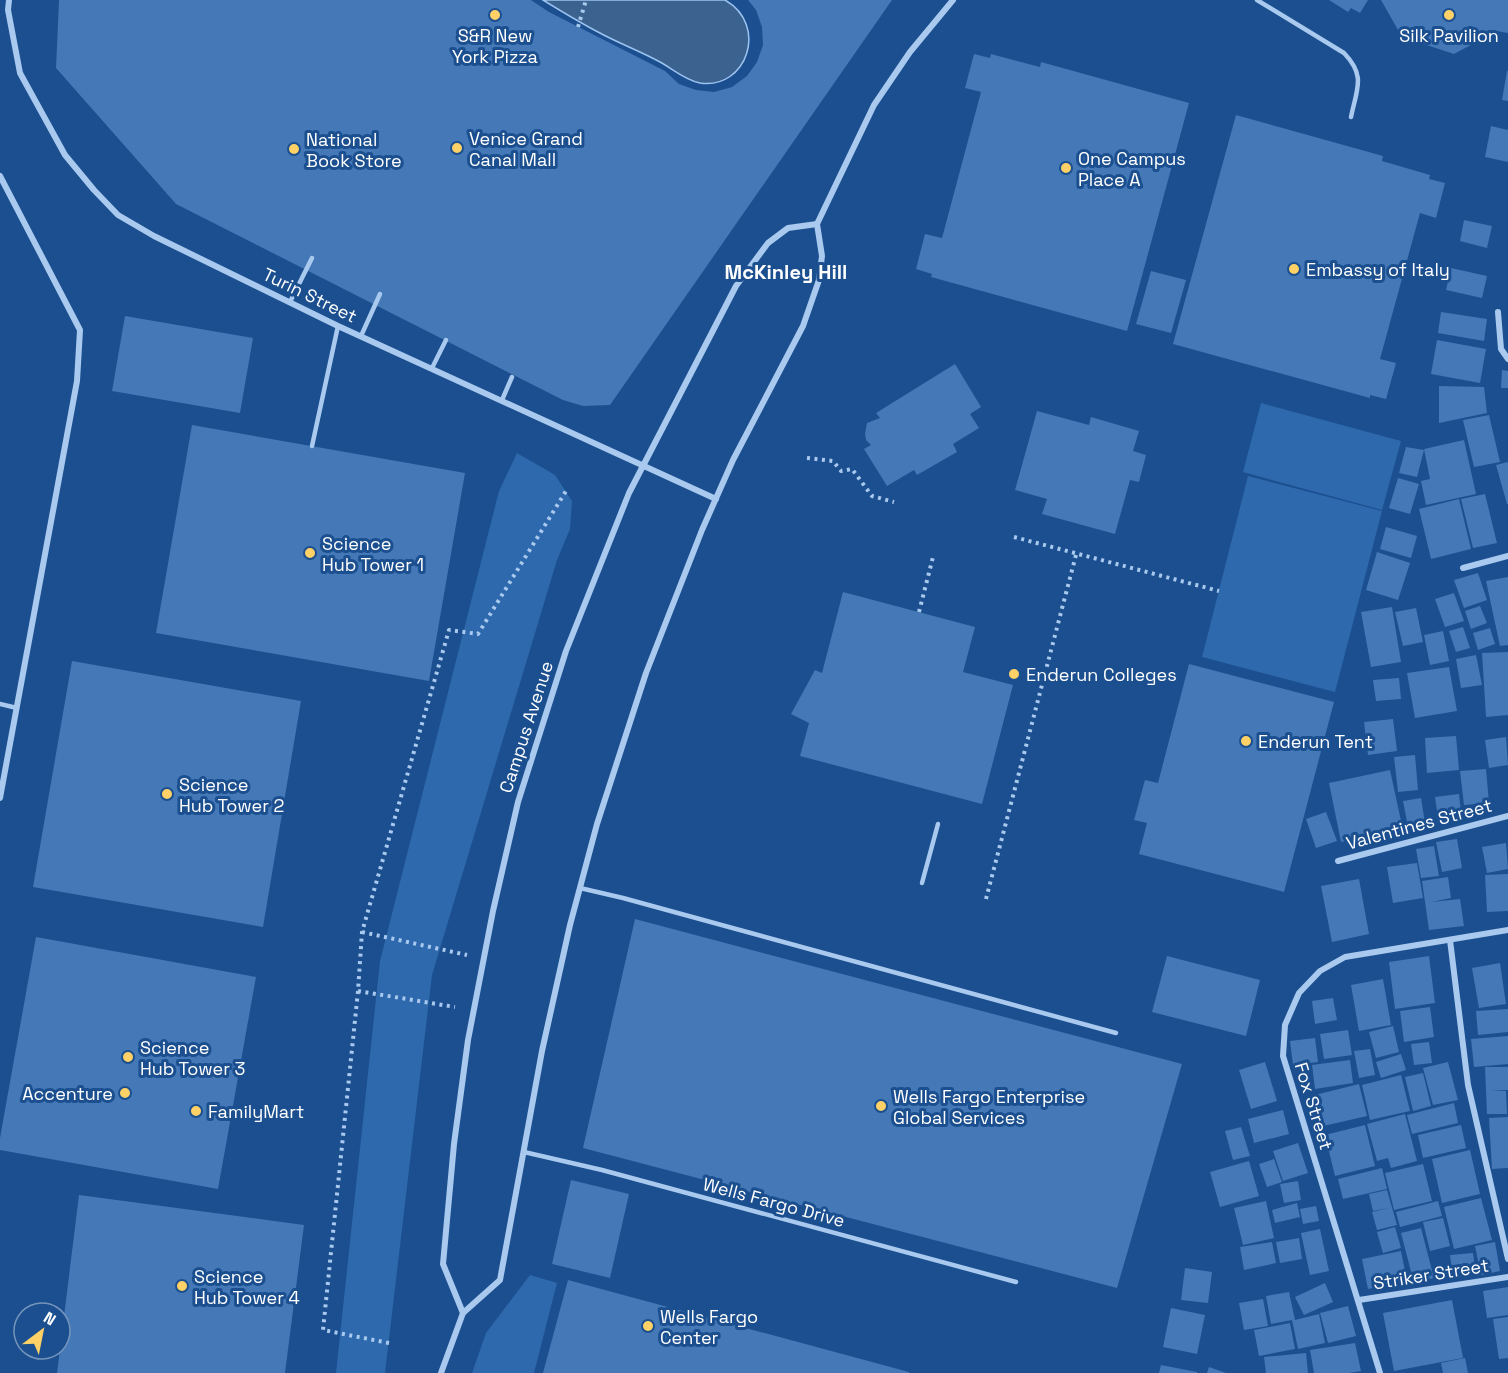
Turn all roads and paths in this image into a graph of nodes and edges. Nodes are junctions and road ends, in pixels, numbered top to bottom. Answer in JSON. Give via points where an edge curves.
{"nodes":[{"id":1,"x":9,"y":0,"type":"edge"},
{"id":2,"x":586,"y":0,"type":"edge"},
{"id":3,"x":953,"y":0,"type":"edge"},
{"id":4,"x":1257,"y":0,"type":"edge"},
{"id":5,"x":0,"y":8,"type":"edge"},
{"id":6,"x":8,"y":10,"type":"junction"},
{"id":7,"x":578,"y":27,"type":"dead end"},
{"id":8,"x":1351,"y":117,"type":"dead end"},
{"id":9,"x":0,"y":176,"type":"edge"},
{"id":10,"x":817,"y":224,"type":"junction"},
{"id":11,"x":312,"y":258,"type":"dead end"},
{"id":12,"x":380,"y":294,"type":"dead end"},
{"id":13,"x":290,"y":302,"type":"junction"},
{"id":14,"x":1498,"y":312,"type":"dead end"},
{"id":15,"x":338,"y":326,"type":"junction"},
{"id":16,"x":361,"y":336,"type":"junction"},
{"id":17,"x":446,"y":340,"type":"dead end"},
{"id":18,"x":1508,"y":359,"type":"edge"},
{"id":19,"x":432,"y":368,"type":"junction"},
{"id":20,"x":512,"y":377,"type":"dead end"},
{"id":21,"x":502,"y":400,"type":"junction"},
{"id":22,"x":312,"y":446,"type":"dead end"},
{"id":23,"x":807,"y":458,"type":"dead end"},
{"id":24,"x":643,"y":466,"type":"junction"},
{"id":25,"x":566,"y":491,"type":"dead end"},
{"id":26,"x":716,"y":499,"type":"junction"},
{"id":27,"x":894,"y":502,"type":"dead end"},
{"id":28,"x":1014,"y":537,"type":"dead end"},
{"id":29,"x":1076,"y":555,"type":"junction"},
{"id":30,"x":1508,"y":556,"type":"edge"},
{"id":31,"x":933,"y":557,"type":"dead end"},
{"id":32,"x":1463,"y":568,"type":"dead end"},
{"id":33,"x":1219,"y":591,"type":"dead end"},
{"id":34,"x":919,"y":612,"type":"dead end"},
{"id":35,"x":0,"y":704,"type":"edge"},
{"id":36,"x":17,"y":708,"type":"junction"},
{"id":37,"x":0,"y":798,"type":"edge"},
{"id":38,"x":1508,"y":816,"type":"edge"},
{"id":39,"x":938,"y":824,"type":"dead end"},
{"id":40,"x":1338,"y":861,"type":"dead end"},
{"id":41,"x":922,"y":883,"type":"dead end"},
{"id":42,"x":580,"y":888,"type":"junction"},
{"id":43,"x":986,"y":899,"type":"dead end"},
{"id":44,"x":1508,"y":930,"type":"edge"},
{"id":45,"x":362,"y":932,"type":"junction"},
{"id":46,"x":1450,"y":940,"type":"junction"},
{"id":47,"x":484,"y":959,"type":"junction"},
{"id":48,"x":358,"y":991,"type":"junction"},
{"id":49,"x":473,"y":1010,"type":"junction"},
{"id":50,"x":1116,"y":1033,"type":"dead end"},
{"id":51,"x":524,"y":1152,"type":"junction"},
{"id":52,"x":1508,"y":1259,"type":"edge"},
{"id":53,"x":1508,"y":1277,"type":"edge"},
{"id":54,"x":1016,"y":1282,"type":"dead end"},
{"id":55,"x":1359,"y":1300,"type":"junction"},
{"id":56,"x":463,"y":1313,"type":"junction"},
{"id":57,"x":389,"y":1343,"type":"dead end"},
{"id":58,"x":441,"y":1373,"type":"edge"},
{"id":59,"x":1380,"y":1373,"type":"edge"}],
"edges":[{"from":1,"to":6,"type":"street","name":"Turin Street"},
{"from":2,"to":7,"type":"path"},
{"from":3,"to":10,"type":"street","via":[[910,52],[874,105]]},
{"from":4,"to":8,"type":"lane","via":[[1344,52],[1354,63],[1360,76]]},
{"from":5,"to":6,"type":"street"},
{"from":6,"to":13,"type":"street","name":"Turin Street","via":[[20,73],[65,155],[94,190],[118,214],[154,236]]},
{"from":9,"to":36,"type":"street","via":[[80,330],[77,381]]},
{"from":10,"to":24,"type":"street","name":"Campus Avenue","via":[[788,228],[768,243],[736,286]]},
{"from":10,"to":26,"type":"street","via":[[822,256],[819,280],[803,326]]},
{"from":11,"to":13,"type":"lane"},
{"from":12,"to":16,"type":"lane"},
{"from":13,"to":15,"type":"street","name":"Turin Street"},
{"from":14,"to":18,"type":"street","via":[[1501,349]]},
{"from":15,"to":16,"type":"street","name":"Turin Street"},
{"from":15,"to":22,"type":"lane"},
{"from":16,"to":19,"type":"street","name":"Turin Street"},
{"from":17,"to":19,"type":"lane"},
{"from":19,"to":21,"type":"street","name":"Turin Street"},
{"from":20,"to":21,"type":"lane"},
{"from":21,"to":24,"type":"street","name":"Turin Street"},
{"from":23,"to":27,"type":"path","via":[[833,461],[841,471],[852,469],[872,496]]},
{"from":24,"to":26,"type":"street","name":"Turin Street"},
{"from":24,"to":47,"type":"street","name":"Campus Avenue","via":[[566,651],[518,802]]},
{"from":25,"to":45,"type":"path","via":[[478,634],[449,630]]},
{"from":26,"to":42,"type":"street","via":[[646,673]]},
{"from":28,"to":29,"type":"path"},
{"from":29,"to":33,"type":"path"},
{"from":29,"to":43,"type":"path"},
{"from":30,"to":32,"type":"street"},
{"from":31,"to":34,"type":"path"},
{"from":35,"to":36,"type":"lane"},
{"from":36,"to":37,"type":"street"},
{"from":38,"to":40,"type":"street","name":"Valentines Street"},
{"from":39,"to":41,"type":"lane"},
{"from":42,"to":50,"type":"lane"},
{"from":42,"to":51,"type":"street","via":[[542,1051]]},
{"from":44,"to":46,"type":"street","name":"Fox Street"},
{"from":45,"to":47,"type":"path"},
{"from":45,"to":48,"type":"path"},
{"from":46,"to":52,"type":"street","via":[[1467,1085]]},
{"from":46,"to":55,"type":"street","name":"Fox Street","via":[[1345,957],[1320,972],[1299,993],[1285,1025],[1283,1056]]},
{"from":47,"to":49,"type":"street","name":"Campus Avenue"},
{"from":48,"to":49,"type":"path"},
{"from":48,"to":57,"type":"path","via":[[323,1330]]},
{"from":49,"to":56,"type":"street","name":"Campus Avenue","via":[[454,1144],[443,1264]]},
{"from":51,"to":54,"type":"lane","name":"Wells Fargo Drive"},
{"from":51,"to":56,"type":"street","via":[[500,1280]]},
{"from":53,"to":55,"type":"street","name":"Striker Street"},
{"from":55,"to":59,"type":"street","name":"Fox Street"},
{"from":56,"to":58,"type":"street"}]}
